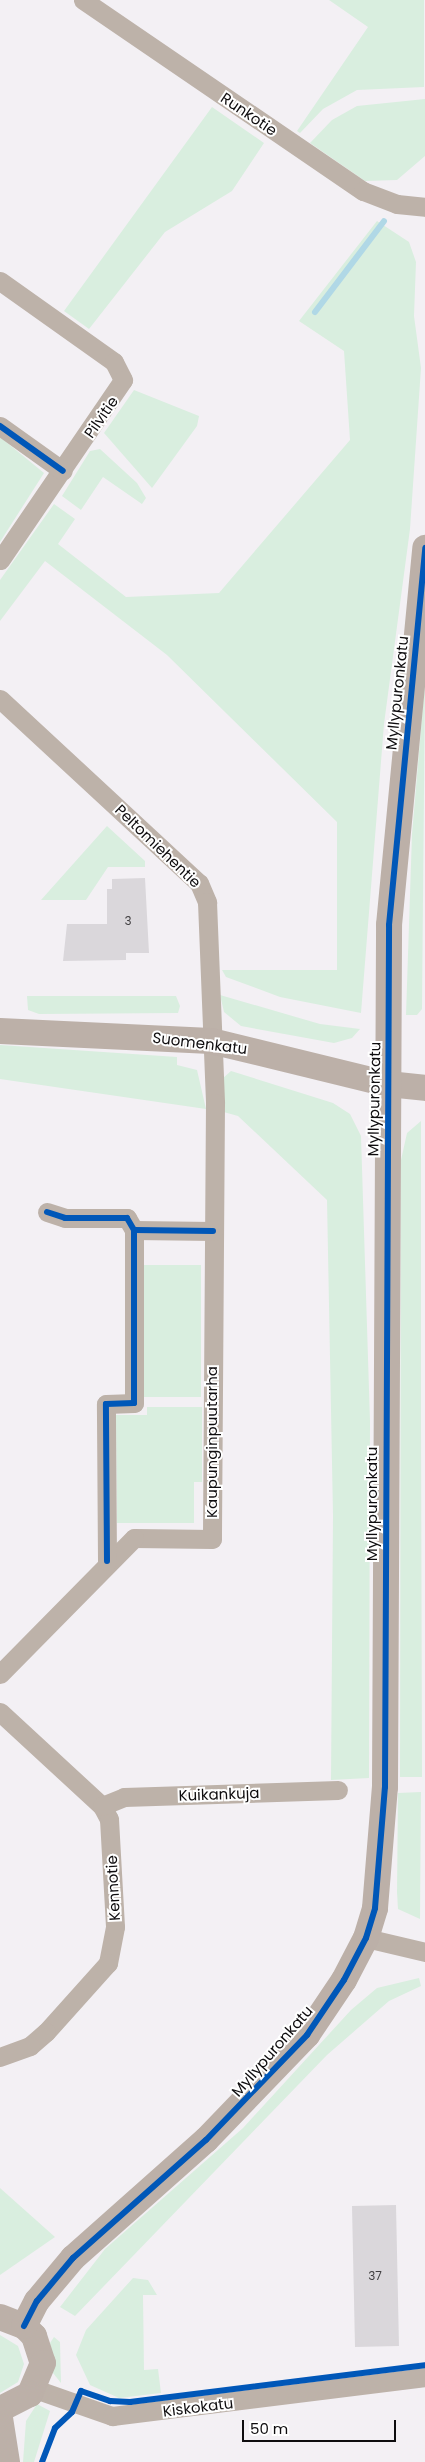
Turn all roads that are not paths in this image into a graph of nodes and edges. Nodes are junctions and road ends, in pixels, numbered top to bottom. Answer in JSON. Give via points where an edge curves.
{"nodes":[{"id":1,"x":83,"y":0,"type":"edge"},
{"id":2,"x":425,"y":207,"type":"edge"},
{"id":3,"x":0,"y":281,"type":"edge"},
{"id":4,"x":0,"y":426,"type":"edge"},
{"id":5,"x":63,"y":471,"type":"junction"},
{"id":6,"x":425,"y":548,"type":"edge"},
{"id":7,"x":0,"y":560,"type":"edge"},
{"id":8,"x":0,"y":699,"type":"edge"},
{"id":9,"x":0,"y":1031,"type":"edge"},
{"id":10,"x":211,"y":1041,"type":"junction"},
{"id":11,"x":388,"y":1084,"type":"junction"},
{"id":12,"x":425,"y":1088,"type":"edge"},
{"id":13,"x":48,"y":1212,"type":"dead end"},
{"id":14,"x":134,"y":1230,"type":"junction"},
{"id":15,"x":213,"y":1231,"type":"junction"},
{"id":16,"x":107,"y":1562,"type":"junction"},
{"id":17,"x":0,"y":1674,"type":"edge"},
{"id":18,"x":0,"y":1712,"type":"edge"},
{"id":19,"x":338,"y":1790,"type":"dead end"},
{"id":20,"x":102,"y":1806,"type":"junction"},
{"id":21,"x":366,"y":1938,"type":"junction"},
{"id":22,"x":425,"y":1952,"type":"edge"},
{"id":23,"x":0,"y":2057,"type":"edge"},
{"id":24,"x":0,"y":2317,"type":"edge"},
{"id":25,"x":24,"y":2326,"type":"junction"},
{"id":26,"x":425,"y":2377,"type":"edge"},
{"id":27,"x":35,"y":2389,"type":"junction"},
{"id":28,"x":0,"y":2409,"type":"edge"},
{"id":29,"x":0,"y":2418,"type":"edge"},
{"id":30,"x":8,"y":2462,"type":"edge"}],
"edges":[{"from":1,"to":2,"type":"street","name":"Runkotie","via":[[363,191],[397,204]]},
{"from":3,"to":5,"type":"street","name":"Pilvitie","via":[[122,370],[120,391]]},
{"from":4,"to":5,"type":"street"},
{"from":5,"to":7,"type":"street","name":"Pilvitie"},
{"from":6,"to":11,"type":"street","name":"Myllypuronkatu","via":[[394,839]]},
{"from":8,"to":10,"type":"street","name":"Peltomiehentie","via":[[200,883],[207,902]]},
{"from":9,"to":10,"type":"street","name":"Suomenkatu"},
{"from":10,"to":11,"type":"street","name":"Suomenkatu"},
{"from":10,"to":15,"type":"street","name":"Kaupunginpuutarha","via":[[215,1103]]},
{"from":11,"to":12,"type":"street","name":"Suomenkatu"},
{"from":11,"to":21,"type":"street","name":"Myllypuronkatu","via":[[385,1788],[380,1878]]},
{"from":13,"to":14,"type":"street","via":[[65,1218],[127,1218]]},
{"from":14,"to":15,"type":"street"},
{"from":14,"to":16,"type":"street","via":[[134,1403],[106,1404]]},
{"from":15,"to":16,"type":"street","name":"Kaupunginpuutarha","via":[[212,1539],[134,1538]]},
{"from":16,"to":17,"type":"street","name":"Kaupunginpuutarha"},
{"from":18,"to":20,"type":"street","name":"Kennotie"},
{"from":19,"to":20,"type":"street","name":"Kuikankuja","via":[[124,1797]]},
{"from":20,"to":23,"type":"street","name":"Kennotie","via":[[111,1829],[113,1953],[46,2032],[30,2046]]},
{"from":21,"to":22,"type":"street"},
{"from":21,"to":25,"type":"street","name":"Myllypuronkatu","via":[[327,2007],[263,2086],[73,2258],[36,2300]]},
{"from":24,"to":25,"type":"street"},
{"from":25,"to":27,"type":"street","via":[[41,2349],[41,2377]]},
{"from":26,"to":27,"type":"street","name":"Kiskokatu","via":[[112,2416]]},
{"from":27,"to":28,"type":"street","via":[[24,2400]]},
{"from":29,"to":30,"type":"street"}]}
